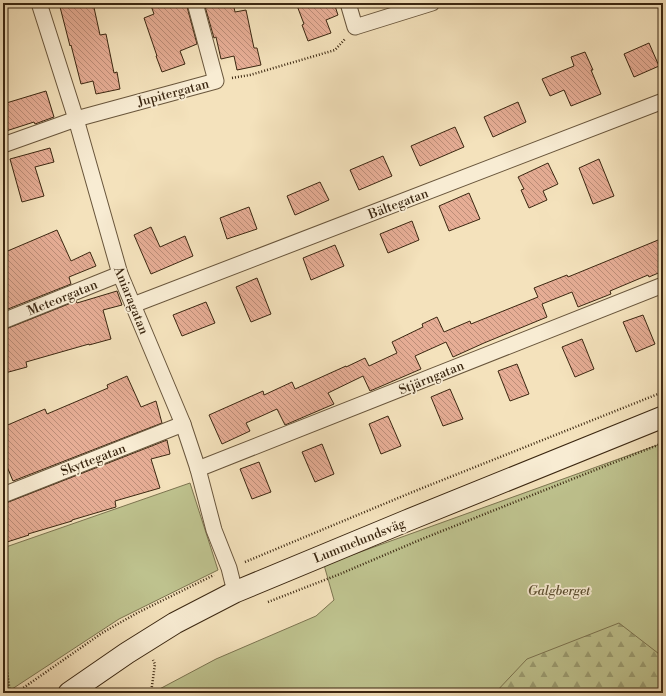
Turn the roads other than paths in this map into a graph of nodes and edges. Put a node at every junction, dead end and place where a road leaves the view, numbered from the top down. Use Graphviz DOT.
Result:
graph roads {
  1 [pos="39,3"];
  2 [pos="195,3"];
  3 [pos="348,3"];
  4 [pos="432,3"];
  5 [pos="663,101"];
  6 [pos="76,119"];
  7 [pos="3,144"];
  8 [pos="120,274"];
  9 [pos="663,285"];
  10 [pos="133,305"];
  11 [pos="3,320"];
  12 [pos="663,417"];
  13 [pos="183,424"];
  14 [pos="198,469"];
  15 [pos="3,495"];
  16 [pos="236,592"];
  17 [pos="69,693"];
  1 -- 6 [label="street, Aniaragatan"];
  2 -- 6 [label="street, Jupitergatan"];
  3 -- 4 [label="street"];
  5 -- 10 [label="street, Bältegatan"];
  6 -- 7 [label="street, Jupitergatan"];
  6 -- 8 [label="street, Aniaragatan"];
  8 -- 10 [label="street, Aniaragatan"];
  8 -- 11 [label="street, Meteorgatan"];
  9 -- 14 [label="street, Stjärngatan"];
  10 -- 13 [label="street, Aniaragatan"];
  12 -- 16 [label="main road, Lummelundsväg"];
  13 -- 14 [label="street, Aniaragatan"];
  13 -- 15 [label="street, Skyttegatan"];
  14 -- 16 [label="street, Aniaragatan"];
  16 -- 17 [label="main road, Lummelundsväg"];
}
